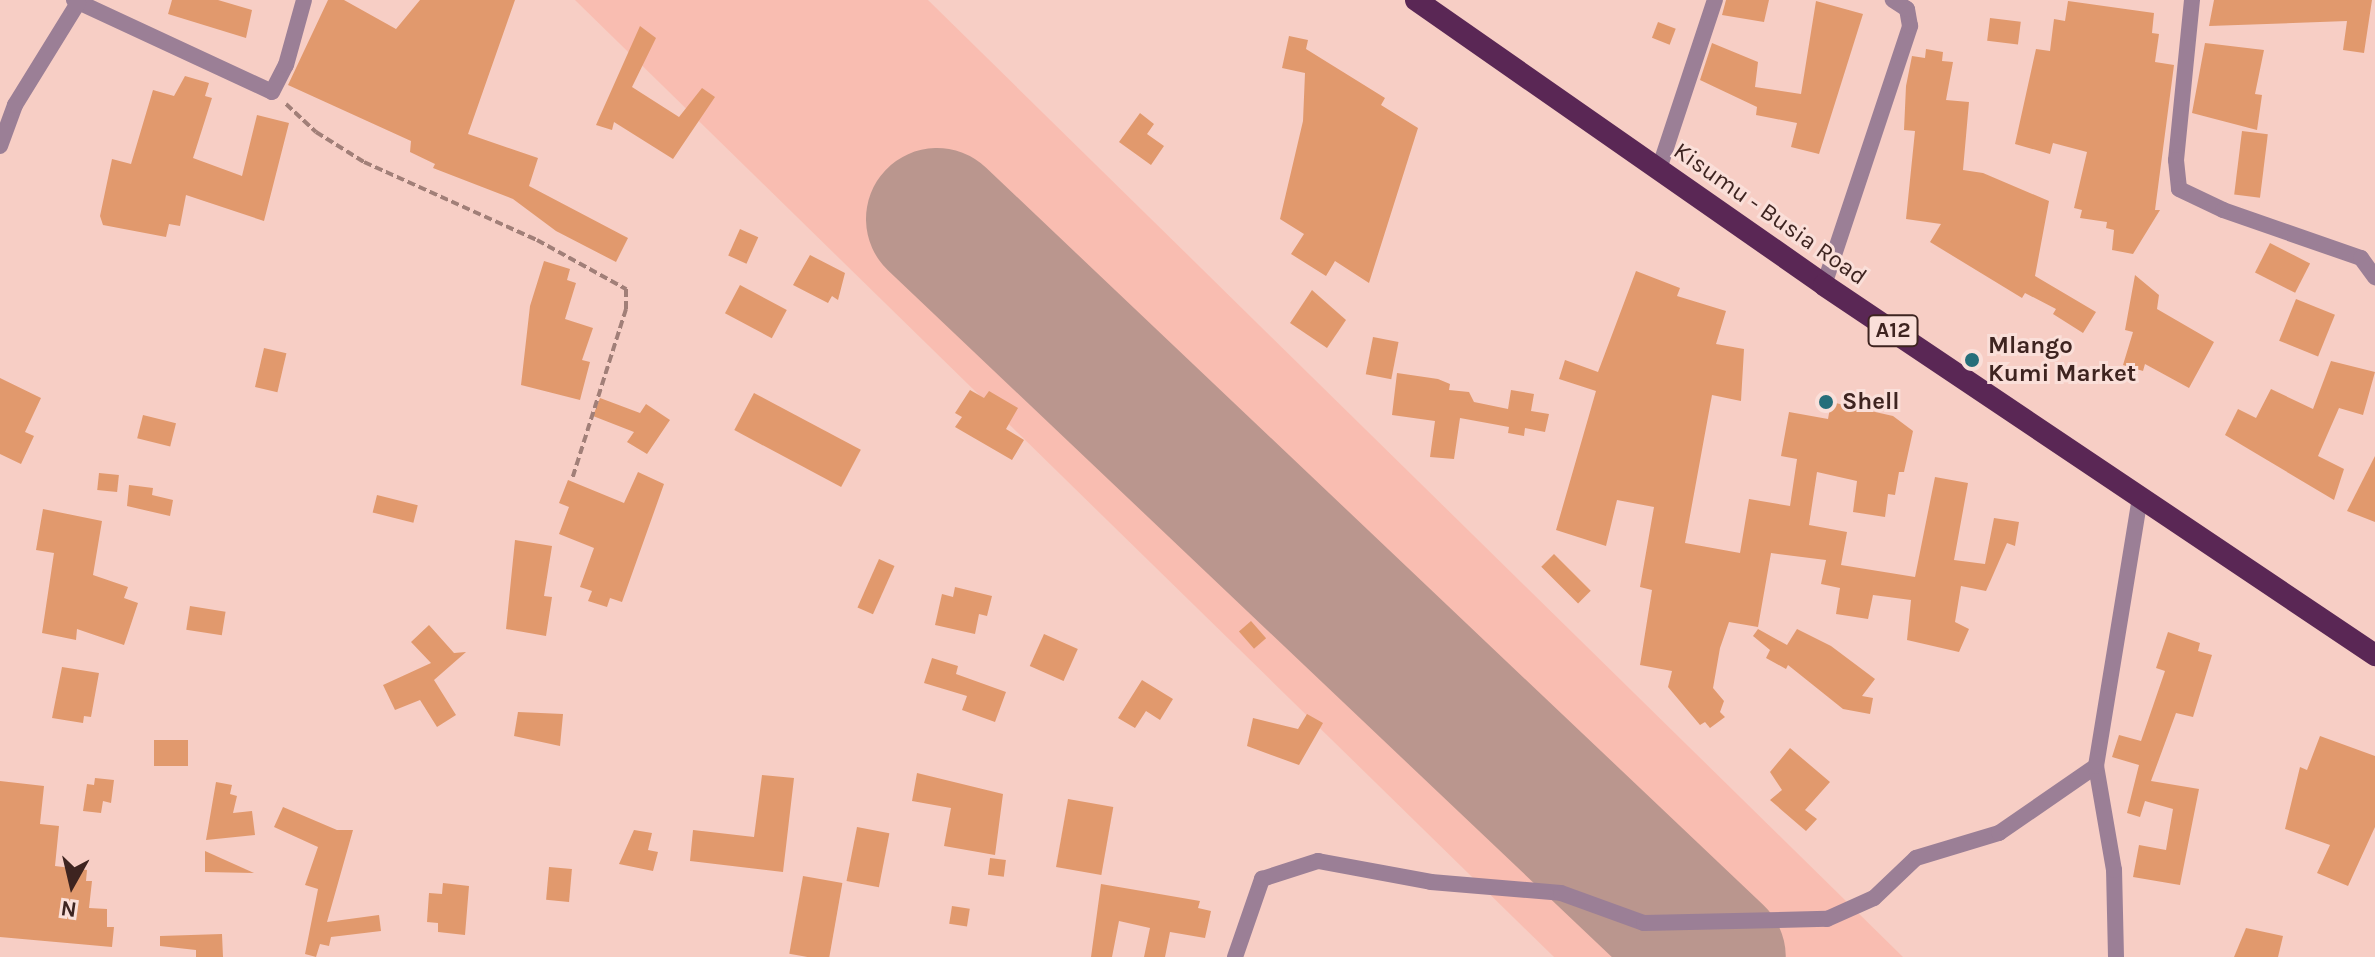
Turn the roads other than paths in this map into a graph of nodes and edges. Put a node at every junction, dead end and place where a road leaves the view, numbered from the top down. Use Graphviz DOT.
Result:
graph roads {
  1 [pos="304,0"];
  2 [pos="1416,0"];
  3 [pos="1715,0"];
  4 [pos="1893,0"];
  5 [pos="2192,0"];
  6 [pos="76,2"];
  7 [pos="0,146"];
  8 [pos="1659,169"];
  9 [pos="2375,277"];
  10 [pos="1824,285"];
  11 [pos="2140,496"];
  12 [pos="2375,655"];
  13 [pos="2096,766"];
  14 [pos="1235,957"];
  15 [pos="2116,957"];
  1 -- 6 [label="street"];
  2 -- 8 [label="highway, Kisumu - Busia Road / A12"];
  3 -- 8 [label="street"];
  4 -- 10 [label="street"];
  5 -- 9 [label="street"];
  6 -- 7 [label="street"];
  8 -- 10 [label="highway, Kisumu - Busia Road / A12"];
  10 -- 11 [label="highway, Kisumu - Busia Road / A12"];
  11 -- 12 [label="highway, Kisumu - Busia Road / A12"];
  11 -- 13 [label="street"];
  13 -- 14 [label="street"];
  13 -- 15 [label="street"];
}
